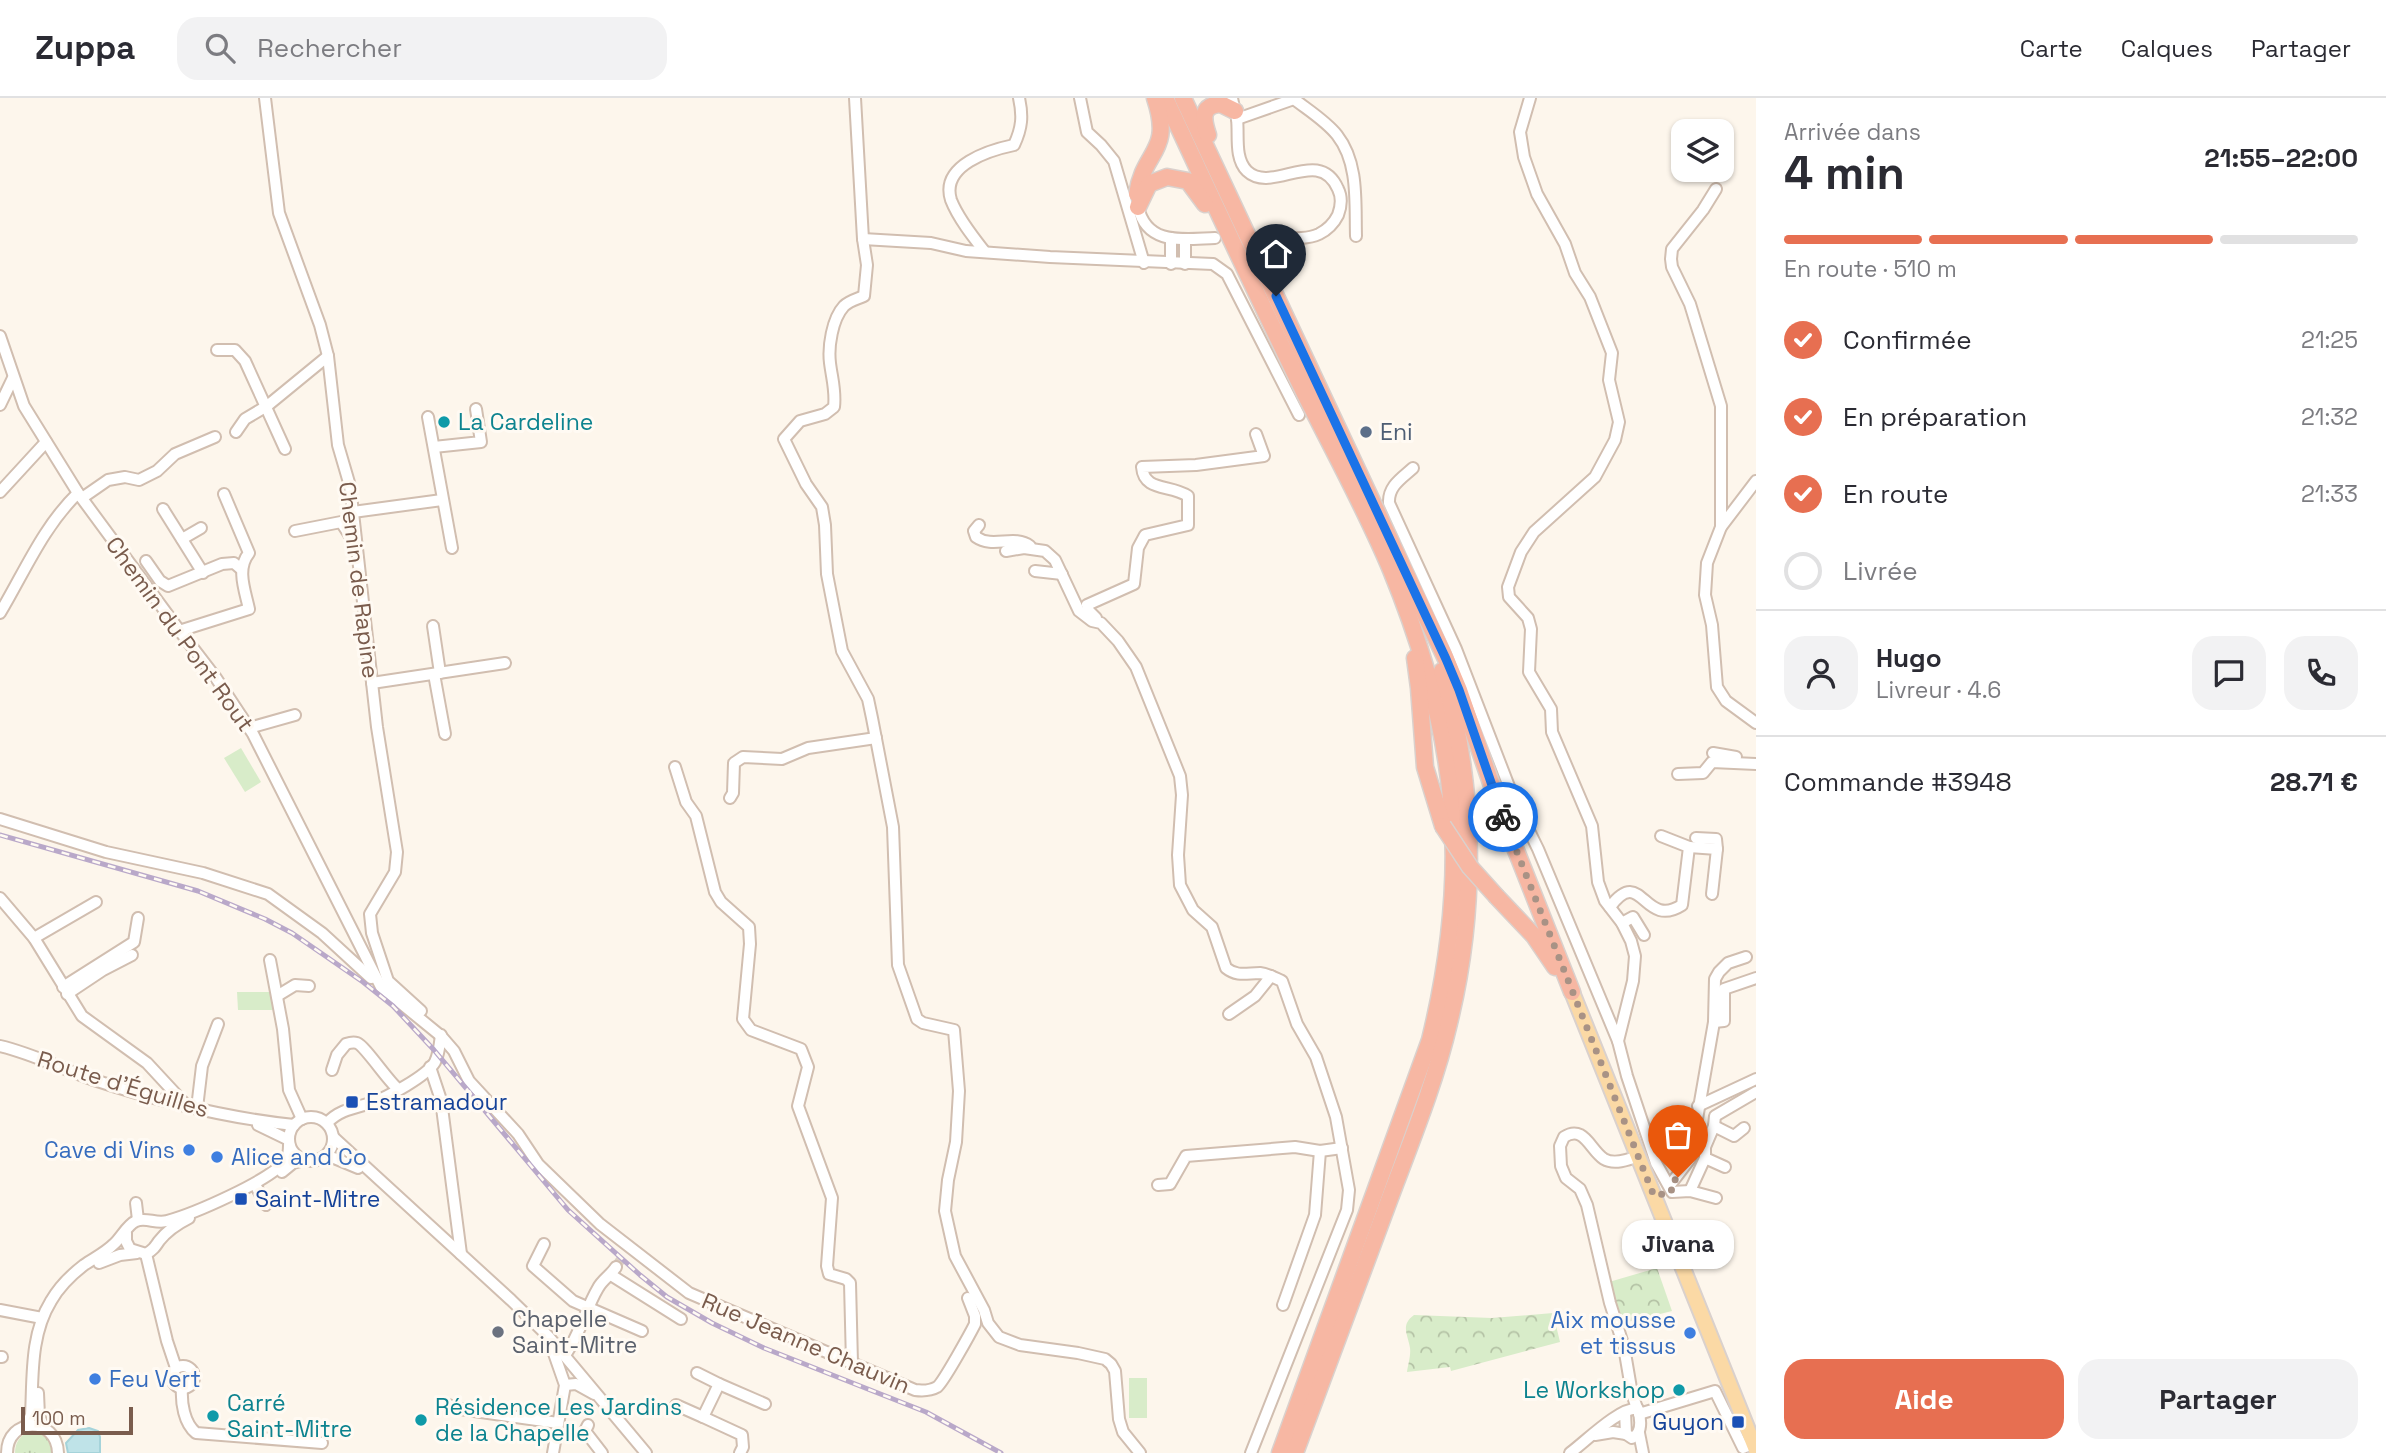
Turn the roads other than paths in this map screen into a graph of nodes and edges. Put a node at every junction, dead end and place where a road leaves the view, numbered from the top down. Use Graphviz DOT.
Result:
graph roads {
  1 [pos="265,98"];
  2 [pos="855,98"];
  3 [pos="1019,98"];
  4 [pos="1080,98"];
  5 [pos="1155,98"];
  6 [pos="1165,98"];
  7 [pos="1183,98"];
  8 [pos="1530,98"];
  9 [pos="1296,99"];
  10 [pos="1233,105"];
  11 [pos="1716,189"];
  12 [pos="1138,207"];
  13 [pos="1233,207"];
  14 [pos="1356,236"];
  15 [pos="1171,238"];
  16 [pos="1215,238"];
  17 [pos="1266,238"];
  18 [pos="863,239"];
  19 [pos="1185,239"];
  20 [pos="985,252"];
  21 [pos="1144,263"];
  22 [pos="1171,264"];
  23 [pos="1185,264"];
  24 [pos="1250,281"];
  25 [pos="0,336"];
  26 [pos="217,350"];
  27 [pos="328,356"];
  28 [pos="13,378"];
  29 [pos="0,405"];
  30 [pos="267,406"];
  31 [pos="476,409"];
  32 [pos="1298,415"];
  33 [pos="428,417"];
  34 [pos="236,432"];
  35 [pos="1256,434"];
  36 [pos="215,437"];
  37 [pos="46,442"];
  38 [pos="433,447"];
  39 [pos="285,449"];
  40 [pos="1413,468"];
  41 [pos="1756,481"];
  42 [pos="0,492"];
  43 [pos="224,494"];
  44 [pos="80,495"];
  45 [pos="442,500"];
  46 [pos="163,509"];
  47 [pos="353,512"];
  48 [pos="979,525"];
  49 [pos="1721,527"];
  50 [pos="201,528"];
  51 [pos="295,531"];
  52 [pos="182,539"];
  53 [pos="356,547"];
  54 [pos="452,548"];
  55 [pos="1035,550"];
  56 [pos="1006,551"];
  57 [pos="146,561"];
  58 [pos="1390,568"];
  59 [pos="241,569"];
  60 [pos="1035,571"];
  61 [pos="203,573"];
  62 [pos="1062,574"];
  63 [pos="1420,603"];
  64 [pos="0,612"];
  65 [pos="1101,623"];
  66 [pos="433,626"];
  67 [pos="179,631"];
  68 [pos="505,663"];
  69 [pos="437,673"];
  70 [pos="372,683"];
  71 [pos="295,715"];
  72 [pos="1756,723"];
  73 [pos="249,728"];
  74 [pos="445,734"];
  75 [pos="876,738"];
  76 [pos="1713,753"];
  77 [pos="1756,758"];
  78 [pos="1756,764"];
  79 [pos="674,768"];
  80 [pos="1678,774"];
  81 [pos="730,797"];
  82 [pos="0,820"];
  83 [pos="1661,836"];
  84 [pos="1693,842"];
  85 [pos="1712,894"];
  86 [pos="0,898"];
  87 [pos="96,902"];
  88 [pos="1610,907"];
  89 [pos="138,918"];
  90 [pos="1622,923"];
  91 [pos="1644,935"];
  92 [pos="34,938"];
  93 [pos="132,956"];
  94 [pos="1746,957"];
  95 [pos="270,960"];
  96 [pos="1271,976"];
  97 [pos="1756,978"];
  98 [pos="309,986"];
  99 [pos="381,987"];
  100 [pos="65,990"];
  101 [pos="1572,992"];
  102 [pos="277,996"];
  103 [pos="1229,1014"];
  104 [pos="1714,1022"];
  105 [pos="218,1024"];
  106 [pos="441,1036"];
  107 [pos="1618,1041"];
  108 [pos="0,1046"];
  109 [pos="430,1067"];
  110 [pos="332,1070"];
  111 [pos="1756,1079"];
  112 [pos="398,1089"];
  113 [pos="1756,1093"];
  114 [pos="185,1105"];
  115 [pos="1698,1106"];
  116 [pos="197,1108"];
  117 [pos="246,1120"];
  118 [pos="298,1122"];
  119 [pos="327,1123"];
  120 [pos="1714,1126"];
  121 [pos="1744,1128"];
  122 [pos="333,1137"];
  123 [pos="289,1143"];
  124 [pos="1342,1148"];
  125 [pos="1320,1151"];
  126 [pos="1638,1156"];
  127 [pos="323,1158"];
  128 [pos="1704,1158"];
  129 [pos="304,1160"];
  130 [pos="1725,1167"];
  131 [pos="376,1178"];
  132 [pos="1158,1185"];
  133 [pos="257,1188"];
  134 [pos="1671,1188"];
  135 [pos="1690,1191"];
  136 [pos="1716,1198"];
  137 [pos="1656,1202"];
  138 [pos="136,1203"];
  139 [pos="266,1205"];
  140 [pos="138,1220"];
  141 [pos="151,1222"];
  142 [pos="125,1233"];
  143 [pos="159,1240"];
  144 [pos="544,1244"];
  145 [pos="142,1254"];
  146 [pos="461,1254"];
  147 [pos="968,1298"];
  148 [pos="1283,1305"];
  149 [pos="588,1309"];
  150 [pos="0,1310"];
  151 [pos="42,1318"];
  152 [pos="681,1319"];
  153 [pos="642,1331"];
  154 [pos="548,1336"];
  155 [pos="565,1355"];
  156 [pos="852,1363"];
  157 [pos="176,1368"];
  158 [pos="697,1374"];
  159 [pos="719,1384"];
  160 [pos="565,1385"];
  161 [pos="182,1388"];
  162 [pos="600,1397"];
  163 [pos="443,1403"];
  164 [pos="765,1404"];
  165 [pos="676,1405"];
  166 [pos="1632,1411"];
  167 [pos="704,1416"];
  168 [pos="558,1423"];
  169 [pos="588,1425"];
  170 [pos="26,1426"];
  171 [pos="44,1428"];
  172 [pos="1632,1435"];
  173 [pos="12,1436"];
  174 [pos="1592,1436"];
  175 [pos="0,1440"];
  176 [pos="322,1443"];
  177 [pos="0,1447"];
  178 [pos="1751,1447"];
  179 [pos="596,1451"];
  180 [pos="646,1451"];
  181 [pos="1643,1452"];
  182 [pos="7,1453"];
  183 [pos="58,1453"];
  184 [pos="553,1453"];
  185 [pos="740,1453"];
  186 [pos="1140,1453"];
  187 [pos="1251,1453"];
  188 [pos="1280,1453"];
  189 [pos="1296,1453"];
  190 [pos="1570,1453"];
  1 -- 27 [label="street, Chemin de Rapine"];
  2 -- 18 [label="street"];
  3 -- 20 [label="street"];
  4 -- 21 [label="street"];
  5 -- 12 [label="highway"];
  6 -- 24 [label="highway"];
  7 -- 13 [label="highway"];
  8 -- 88 [label="street"];
  9 -- 10 [label="street"];
  9 -- 14 [label="street"];
  10 -- 13 [label="highway"];
  10 -- 17 [label="street"];
  11 -- 49 [label="street"];
  12 -- 15 [label="street"];
  12 -- 24 [label="highway"];
  13 -- 63 [label="highway"];
  15 -- 19 [label="street"];
  15 -- 22 [label="street"];
  16 -- 19 [label="street"];
  18 -- 20 [label="street"];
  18 -- 75 [label="street"];
  19 -- 23 [label="street"];
  20 -- 21 [label="street"];
  21 -- 22 [label="street"];
  22 -- 23 [label="street"];
  23 -- 32 [label="street"];
  24 -- 58 [label="highway"];
  25 -- 28 [label="street, Chemin du Pont Rout"];
  26 -- 30 [label="street"];
  27 -- 30 [label="street"];
  27 -- 47 [label="street, Chemin de Rapine"];
  28 -- 29 [label="street"];
  28 -- 37 [label="street, Chemin du Pont Rout"];
  30 -- 34 [label="street"];
  30 -- 39 [label="street"];
  31 -- 38 [label="street"];
  33 -- 38 [label="street"];
  35 -- 65 [label="street"];
  36 -- 44 [label="street"];
  37 -- 42 [label="street"];
  37 -- 44 [label="street, Chemin du Pont Rout"];
  38 -- 45 [label="street"];
  40 -- 107 [label="street"];
  41 -- 49 [label="street"];
  43 -- 59 [label="street"];
  44 -- 64 [label="street"];
  44 -- 67 [label="street, Chemin du Pont Rout"];
  45 -- 47 [label="street"];
  45 -- 54 [label="street"];
  46 -- 52 [label="street"];
  47 -- 53 [label="street, Chemin de Rapine"];
  48 -- 55 [label="street"];
  49 -- 72 [label="street"];
  50 -- 52 [label="street"];
  51 -- 53 [label="street"];
  52 -- 61 [label="street"];
  53 -- 70 [label="street, Chemin de Rapine"];
  55 -- 56 [label="street"];
  55 -- 62 [label="street"];
  57 -- 61 [label="street"];
  58 -- 101 [label="highway, bridge"];
  58 -- 188 [label="highway"];
  59 -- 61 [label="street"];
  59 -- 67 [label="street"];
  60 -- 62 [label="street"];
  62 -- 65 [label="street"];
  63 -- 101 [label="highway"];
  63 -- 189 [label="highway"];
  65 -- 96 [label="street"];
  66 -- 69 [label="street"];
  67 -- 73 [label="street, Chemin du Pont Rout"];
  68 -- 69 [label="street"];
  69 -- 70 [label="street"];
  69 -- 74 [label="street"];
  70 -- 106 [label="street, Chemin de Rapine"];
  71 -- 73 [label="street"];
  73 -- 99 [label="street, Chemin du Pont Rout"];
  75 -- 81 [label="street"];
  75 -- 186 [label="street"];
  76 -- 77 [label="street"];
  78 -- 80 [label="street"];
  79 -- 156 [label="street"];
  82 -- 99 [label="street"];
  83 -- 84 [label="street"];
  84 -- 85 [label="street"];
  84 -- 88 [label="street"];
  86 -- 92 [label="street"];
  87 -- 92 [label="street"];
  88 -- 90 [label="street"];
  89 -- 100 [label="street"];
  90 -- 91 [label="street"];
  90 -- 107 [label="street"];
  92 -- 100 [label="street"];
  93 -- 100 [label="street"];
  94 -- 104 [label="street"];
  95 -- 102 [label="street"];
  96 -- 103 [label="street"];
  96 -- 124 [label="street"];
  97 -- 104 [label="street"];
  98 -- 102 [label="street"];
  99 -- 106 [label="street, Chemin du Pont Rout"];
  100 -- 114 [label="street"];
  101 -- 126 [label="main road"];
  102 -- 118 [label="street"];
  104 -- 115 [label="street"];
  105 -- 116 [label="street"];
  106 -- 109 [label="street"];
  106 -- 156 [label="street, Rue Jeanne Chauvin"];
  107 -- 134 [label="street"];
  108 -- 114 [label="street, Route d'Éguilles"];
  109 -- 112 [label="street"];
  109 -- 146 [label="street"];
  110 -- 112 [label="street"];
  111 -- 115 [label="street"];
  112 -- 119 [label="street"];
  113 -- 120 [label="street"];
  114 -- 116 [label="street, Route d'Éguilles"];
  115 -- 134 [label="street"];
  116 -- 117 [label="street, Route d'Éguilles"];
  117 -- 118 [label="street, Route d'Éguilles"];
  117 -- 123 [label="street, Route d'Éguilles"];
  118 -- 119 [label="street"];
  118 -- 123 [label="street"];
  119 -- 122 [label="street"];
  120 -- 121 [label="street"];
  120 -- 128 [label="street"];
  122 -- 127 [label="street"];
  122 -- 131 [label="street"];
  123 -- 129 [label="street"];
  123 -- 141 [label="street"];
  124 -- 125 [label="street"];
  124 -- 187 [label="street"];
  125 -- 132 [label="street"];
  125 -- 148 [label="street"];
  126 -- 137 [label="main road"];
  126 -- 166 [label="street"];
  127 -- 129 [label="street"];
  127 -- 131 [label="street"];
  128 -- 130 [label="street"];
  128 -- 135 [label="street"];
  129 -- 133 [label="street"];
  131 -- 146 [label="street"];
  133 -- 139 [label="street"];
  133 -- 143 [label="street"];
  134 -- 135 [label="street"];
  134 -- 137 [label="street"];
  135 -- 136 [label="street"];
  137 -- 178 [label="main road"];
  138 -- 140 [label="street"];
  140 -- 141 [label="street"];
  140 -- 142 [label="street"];
  141 -- 143 [label="street"];
  142 -- 145 [label="street"];
  142 -- 151 [label="street"];
  143 -- 145 [label="street"];
  144 -- 149 [label="street"];
  145 -- 157 [label="street"];
  145 -- 171 [label="street"];
  146 -- 154 [label="street"];
  147 -- 156 [label="street, Rue Jeanne Chauvin"];
  149 -- 152 [label="street"];
  149 -- 153 [label="street"];
  149 -- 155 [label="street"];
  150 -- 151 [label="street"];
  151 -- 170 [label="street"];
  154 -- 155 [label="street"];
  154 -- 160 [label="street"];
  155 -- 162 [label="street"];
  157 -- 161 [label="street"];
  157 -- 161 [label="street"];
  158 -- 159 [label="street"];
  159 -- 164 [label="street"];
  159 -- 167 [label="street"];
  160 -- 162 [label="street"];
  160 -- 168 [label="street"];
  161 -- 176 [label="street"];
  162 -- 180 [label="street"];
  163 -- 168 [label="street"];
  165 -- 167 [label="street"];
  166 -- 172 [label="street"];
  166 -- 174 [label="street"];
  166 -- 178 [label="street"];
  167 -- 185 [label="street"];
  168 -- 184 [label="street"];
  169 -- 179 [label="street"];
  170 -- 171 [label="street"];
  170 -- 173 [label="street"];
  171 -- 183 [label="street"];
  172 -- 174 [label="street"];
  172 -- 181 [label="street"];
  173 -- 175 [label="street"];
  173 -- 182 [label="street"];
  174 -- 190 [label="street"];
  177 -- 182 [label="street"];
}
